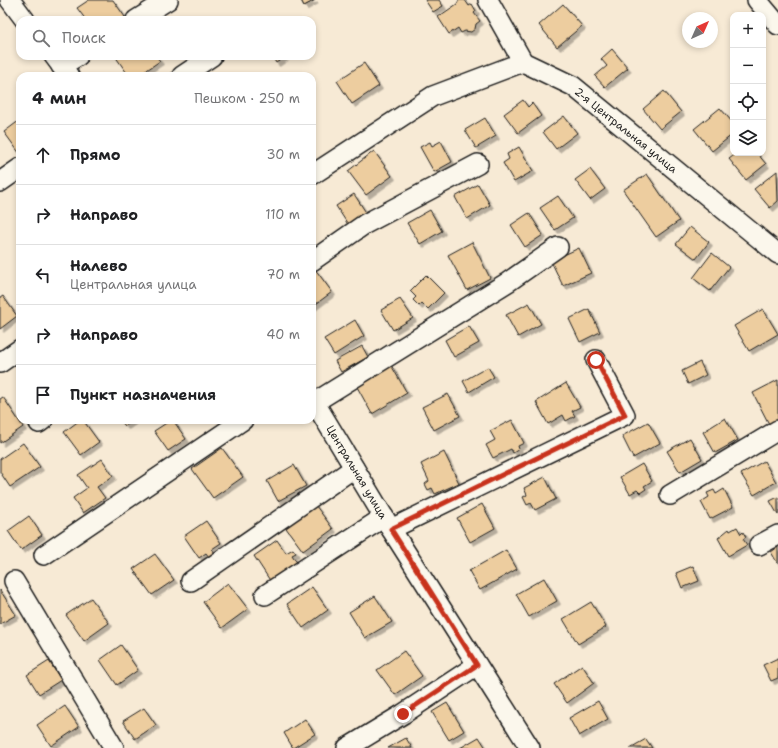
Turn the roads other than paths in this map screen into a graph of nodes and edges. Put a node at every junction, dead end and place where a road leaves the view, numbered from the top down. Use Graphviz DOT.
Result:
graph roads {
  1 [pos="10,0"];
  2 [pos="168,0"];
  3 [pos="488,0"];
  4 [pos="22,16"];
  5 [pos="142,16"];
  6 [pos="71,60"];
  7 [pos="206,60"];
  8 [pos="523,62"];
  9 [pos="61,66"];
  10 [pos="188,72"];
  11 [pos="478,164"];
  12 [pos="16,171"];
  13 [pos="316,172"];
  14 [pos="0,182"];
  15 [pos="558,247"];
  16 [pos="778,254"];
  17 [pos="316,258"];
  18 [pos="16,352"];
  19 [pos="596,360"];
  20 [pos="0,363"];
  21 [pos="316,398"];
  22 [pos="316,405"];
  23 [pos="237,424"];
  24 [pos="778,430"];
  25 [pos="354,468"];
  26 [pos="670,495"];
  27 [pos="387,523"];
  28 [pos="778,535"];
  29 [pos="759,545"];
  30 [pos="44,555"];
  31 [pos="14,581"];
  32 [pos="191,581"];
  33 [pos="265,595"];
  34 [pos="477,665"];
  35 [pos="114,748"];
  36 [pos="347,748"];
  37 [pos="530,748"];
  1 -- 4 [label="street"];
  2 -- 5 [label="street"];
  3 -- 8 [label="street"];
  6 -- 9 [label="street"];
  7 -- 10 [label="street"];
  8 -- 13 [label="street"];
  8 -- 16 [label="street, 2-я Центральная улица"];
  11 -- 17 [label="street"];
  12 -- 14 [label="street"];
  15 -- 21 [label="street"];
  18 -- 20 [label="street"];
  19 -- 27 [label="street"];
  22 -- 25 [label="street, Центральная улица"];
  23 -- 30 [label="street"];
  24 -- 26 [label="street"];
  25 -- 27 [label="street, Центральная улица"];
  25 -- 32 [label="street"];
  27 -- 33 [label="street"];
  27 -- 34 [label="street, Центральная улица"];
  28 -- 29 [label="street"];
  31 -- 35 [label="street"];
  34 -- 36 [label="street"];
  34 -- 37 [label="street, Центральная улица"];
}
